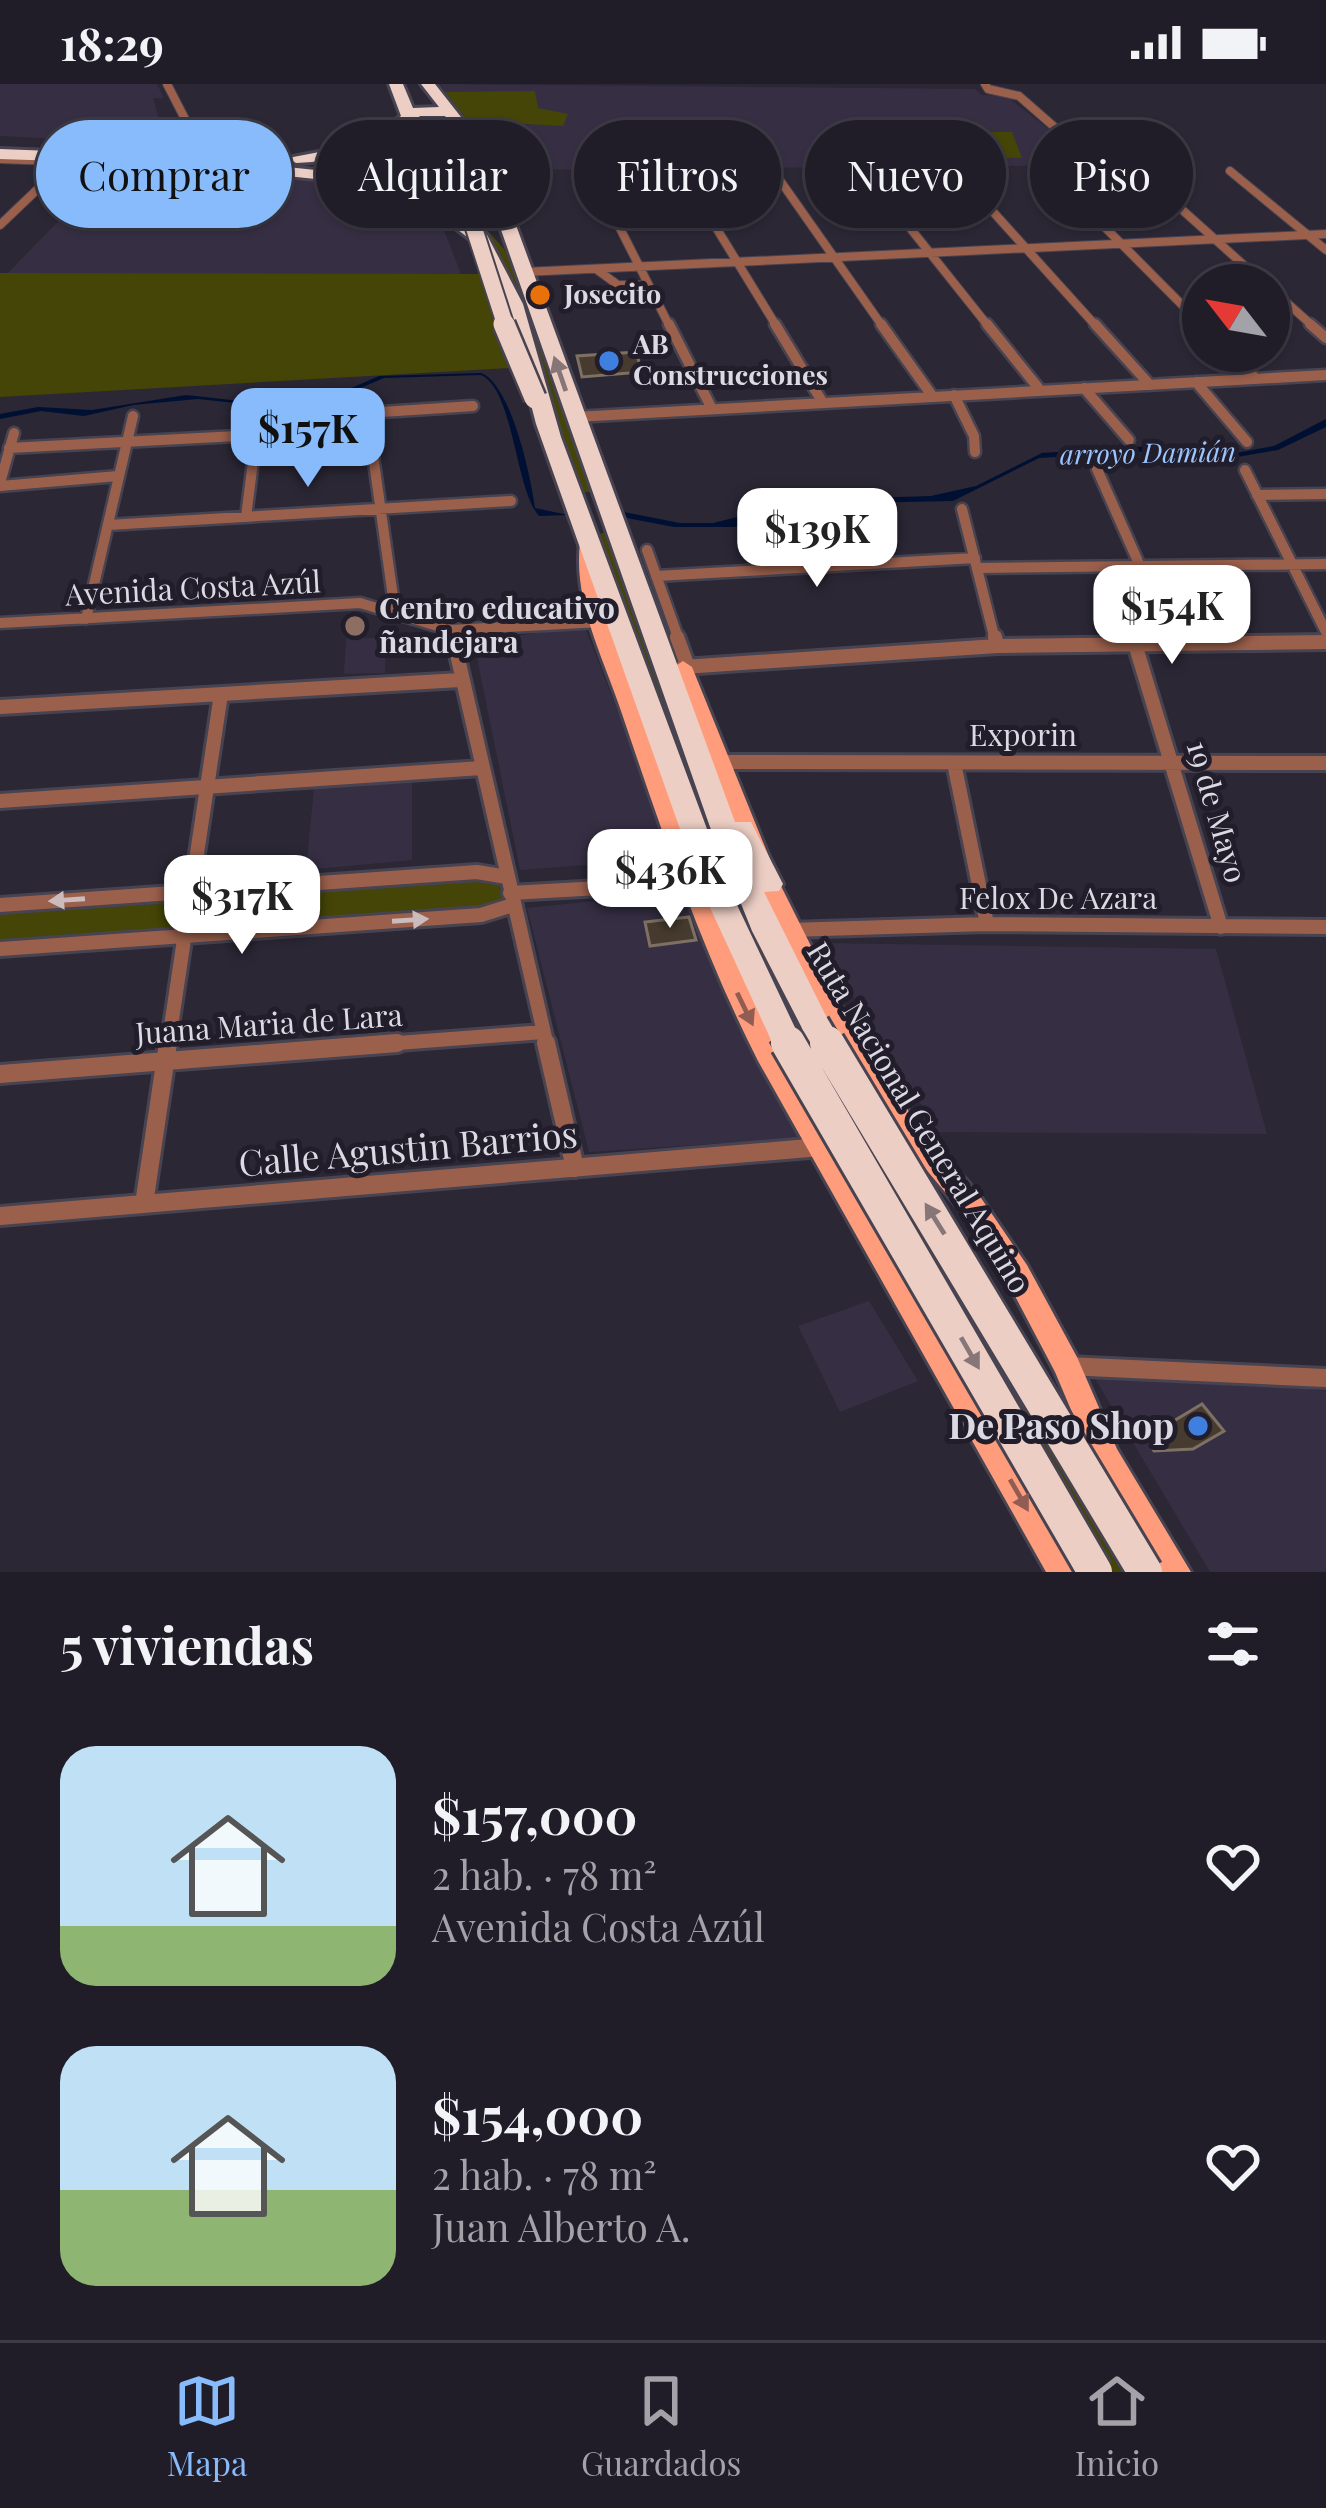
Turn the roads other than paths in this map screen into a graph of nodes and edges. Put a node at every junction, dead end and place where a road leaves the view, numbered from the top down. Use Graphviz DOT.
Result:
graph roads {
  1 [pos="166,84"];
  2 [pos="396,84"];
  3 [pos="428,84"];
  4 [pos="985,84"];
  5 [pos="186,120"];
  6 [pos="416,120"];
  7 [pos="424,120"];
  8 [pos="458,120"];
  9 [pos="0,156"];
  10 [pos="36,158"];
  11 [pos="292,165"];
  12 [pos="1230,171"];
  13 [pos="292,172"];
  14 [pos="781,181"];
  15 [pos="36,192"];
  16 [pos="1193,219"];
  17 [pos="0,225"];
  18 [pos="1006,225"];
  19 [pos="474,228"];
  20 [pos="508,228"];
  21 [pos="618,228"];
  22 [pos="716,228"];
  23 [pos="910,228"];
  24 [pos="1326,234"];
  25 [pos="1307,235"];
  26 [pos="1215,239"];
  27 [pos="1121,244"];
  28 [pos="1027,248"];
  29 [pos="1326,250"];
  30 [pos="930,253"];
  31 [pos="835,257"];
  32 [pos="737,262"];
  33 [pos="1243,264"];
  34 [pos="637,267"];
  35 [pos="596,269"];
  36 [pos="523,270"];
  37 [pos="646,285"];
  38 [pos="1182,305"];
  39 [pos="1290,306"];
  40 [pos="1326,338"];
  41 [pos="1249,372"];
  42 [pos="1326,375"];
  43 [pos="1255,378"];
  44 [pos="1196,382"];
  45 [pos="1150,385"];
  46 [pos="1084,388"];
  47 [pos="1040,390"];
  48 [pos="954,395"];
  49 [pos="933,397"];
  50 [pos="823,403"];
  51 [pos="473,406"];
  52 [pos="712,409"];
  53 [pos="259,414"];
  54 [pos="133,416"];
  55 [pos="575,417"];
  56 [pos="370,429"];
  57 [pos="14,434"];
  58 [pos="256,435"];
  59 [pos="551,437"];
  60 [pos="1129,440"];
  61 [pos="127,442"];
  62 [pos="1247,442"];
  63 [pos="9,448"];
  64 [pos="975,452"];
  65 [pos="1096,470"];
  66 [pos="1245,470"];
  67 [pos="118,476"];
  68 [pos="0,484"];
  69 [pos="1326,494"];
  70 [pos="1257,495"];
  71 [pos="511,501"];
  72 [pos="381,509"];
  73 [pos="962,509"];
  74 [pos="246,518"];
  75 [pos="108,525"];
  76 [pos="640,558"];
  77 [pos="976,563"];
  78 [pos="1326,564"];
  79 [pos="1292,565"];
  80 [pos="1140,566"];
  81 [pos="395,610"];
  82 [pos="607,615"];
  83 [pos="86,619"];
  84 [pos="0,623"];
  85 [pos="451,630"];
  86 [pos="1326,632"];
  87 [pos="1326,642"];
  88 [pos="1135,644"];
  89 [pos="997,646"];
  90 [pos="686,667"];
  91 [pos="460,680"];
  92 [pos="221,694"];
  93 [pos="0,707"];
  94 [pos="693,747"];
  95 [pos="720,762"];
  96 [pos="954,763"];
  97 [pos="1174,763"];
  98 [pos="1326,763"];
  99 [pos="482,769"];
  100 [pos="207,787"];
  101 [pos="0,801"];
  102 [pos="691,883"];
  103 [pos="769,884"];
  104 [pos="510,891"];
  105 [pos="191,892"];
  106 [pos="0,905"];
  107 [pos="987,924"];
  108 [pos="1221,927"];
  109 [pos="1326,927"];
  110 [pos="789,930"];
  111 [pos="184,936"];
  112 [pos="0,949"];
  113 [pos="799,1029"];
  114 [pos="543,1031"];
  115 [pos="166,1060"];
  116 [pos="0,1074"];
  117 [pos="821,1147"];
  118 [pos="574,1168"];
  119 [pos="144,1204"];
  120 [pos="0,1216"];
  121 [pos="1017,1273"];
  122 [pos="914,1312"];
  123 [pos="1067,1366"];
  124 [pos="1326,1378"];
  125 [pos="1063,1572"];
  126 [pos="1095,1572"];
  127 [pos="1145,1572"];
  128 [pos="1175,1572"];
  1 -- 5 [label="street"];
  2 -- 6 [label="highway, Ruta Nacional General Aquino"];
  3 -- 8 [label="highway, Ruta Nacional General Aquino"];
  4 -- 27 [label="street"];
  7 -- 8 [label="highway"];
  9 -- 10 [label="highway"];
  11 -- 36 [label="highway"];
  12 -- 25 [label="street"];
  13 -- 59 [label="highway"];
  14 -- 31 [label="street"];
  15 -- 17 [label="street"];
  16 -- 26 [label="street"];
  18 -- 28 [label="street"];
  19 -- 59 [label="highway, Ruta Nacional General Aquino, bridge"];
  20 -- 36 [label="highway, Ruta Nacional General Aquino"];
  21 -- 34 [label="street"];
  22 -- 32 [label="street"];
  23 -- 30 [label="street"];
  24 -- 25 [label="street"];
  25 -- 26 [label="street"];
  25 -- 29 [label="street"];
  26 -- 27 [label="street"];
  26 -- 33 [label="street"];
  27 -- 28 [label="street"];
  27 -- 38 [label="street"];
  28 -- 30 [label="street"];
  28 -- 45 [label="street"];
  30 -- 31 [label="street"];
  30 -- 47 [label="street"];
  31 -- 32 [label="street"];
  31 -- 49 [label="street"];
  32 -- 34 [label="street"];
  32 -- 50 [label="street"];
  34 -- 35 [label="street"];
  34 -- 37 [label="street"];
  35 -- 36 [label="street"];
  35 -- 37 [label="street"];
  55 -- 36 [label="highway, Ruta Nacional General Aquino, one-way"];
  37 -- 52 [label="street"];
  39 -- 40 [label="street"];
  41 -- 43 [label="street"];
  42 -- 43 [label="street"];
  43 -- 44 [label="street"];
  44 -- 45 [label="street"];
  44 -- 62 [label="street"];
  45 -- 46 [label="street"];
  46 -- 47 [label="street"];
  46 -- 60 [label="street"];
  47 -- 48 [label="street"];
  48 -- 49 [label="street"];
  48 -- 64 [label="street"];
  49 -- 50 [label="street"];
  50 -- 52 [label="street"];
  51 -- 56 [label="street"];
  52 -- 55 [label="street"];
  53 -- 58 [label="street"];
  54 -- 61 [label="street"];
  55 -- 76 [label="highway, Ruta Nacional General Aquino"];
  56 -- 58 [label="street"];
  56 -- 72 [label="street"];
  57 -- 63 [label="street"];
  58 -- 61 [label="street"];
  58 -- 74 [label="street"];
  59 -- 82 [label="highway, Ruta Nacional General Aquino"];
  61 -- 63 [label="street"];
  61 -- 67 [label="street"];
  63 -- 68 [label="street"];
  65 -- 80 [label="street"];
  66 -- 70 [label="street"];
  67 -- 68 [label="street"];
  67 -- 75 [label="street"];
  69 -- 70 [label="street"];
  70 -- 79 [label="street"];
  71 -- 72 [label="street"];
  72 -- 74 [label="street"];
  72 -- 81 [label="street"];
  73 -- 77 [label="street"];
  74 -- 75 [label="street"];
  75 -- 83 [label="street"];
  76 -- 77 [label="street"];
  76 -- 90 [label="highway"];
  76 -- 94 [label="highway, Ruta Nacional General Aquino"];
  77 -- 80 [label="street"];
  77 -- 89 [label="street"];
  78 -- 79 [label="street"];
  79 -- 80 [label="street"];
  79 -- 86 [label="street"];
  81 -- 83 [label="street, Avenida Costa Azúl"];
  81 -- 85 [label="street, Avenida Costa Azúl"];
  82 -- 85 [label="street, Avenida Costa Azúl"];
  82 -- 102 [label="main road"];
  82 -- 113 [label="highway, Ruta Nacional General Aquino"];
  83 -- 84 [label="street, Avenida Costa Azúl"];
  85 -- 91 [label="street"];
  87 -- 88 [label="street"];
  88 -- 89 [label="street"];
  88 -- 97 [label="street, 19 de Mayo"];
  89 -- 90 [label="street"];
  90 -- 95 [label="main road"];
  91 -- 92 [label="street"];
  91 -- 99 [label="street"];
  92 -- 93 [label="street"];
  92 -- 100 [label="street"];
  94 -- 103 [label="highway"];
  94 -- 113 [label="highway, Ruta Nacional General Aquino"];
  95 -- 96 [label="street, Exporin"];
  95 -- 103 [label="main road"];
  96 -- 97 [label="street, Exporin"];
  96 -- 107 [label="street"];
  97 -- 98 [label="street, Exporin"];
  97 -- 108 [label="street, 19 de Mayo"];
  99 -- 100 [label="street"];
  99 -- 104 [label="street"];
  100 -- 101 [label="street"];
  100 -- 105 [label="street"];
  102 -- 104 [label="street"];
  102 -- 117 [label="main road, one-way"];
  103 -- 110 [label="main road"];
  104 -- 105 [label="street"];
  111 -- 104 [label="street, one-way"];
  104 -- 114 [label="street"];
  105 -- 106 [label="street, one-way"];
  105 -- 111 [label="street"];
  107 -- 108 [label="street, Felox De Azara"];
  107 -- 110 [label="street, Felox De Azara"];
  108 -- 109 [label="street, Felox De Azara"];
  110 -- 121 [label="main road"];
  111 -- 112 [label="street"];
  111 -- 115 [label="street"];
  113 -- 126 [label="highway, Ruta Nacional General Aquino, one-way, bridge"];
  127 -- 113 [label="highway, Ruta Nacional General Aquino, one-way, bridge"];
  114 -- 115 [label="street, Juana Maria de Lara"];
  114 -- 118 [label="street"];
  115 -- 116 [label="street, Juana Maria de Lara"];
  115 -- 119 [label="street"];
  117 -- 118 [label="street, Calle Agustin Barrios"];
  117 -- 122 [label="main road"];
  118 -- 119 [label="street, Calle Agustin Barrios"];
  119 -- 120 [label="street, Calle Agustin Barrios"];
  121 -- 122 [label="main road"];
  121 -- 123 [label="main road"];
  122 -- 125 [label="main road, one-way"];
  123 -- 124 [label="street"];
  123 -- 128 [label="main road"];
}
